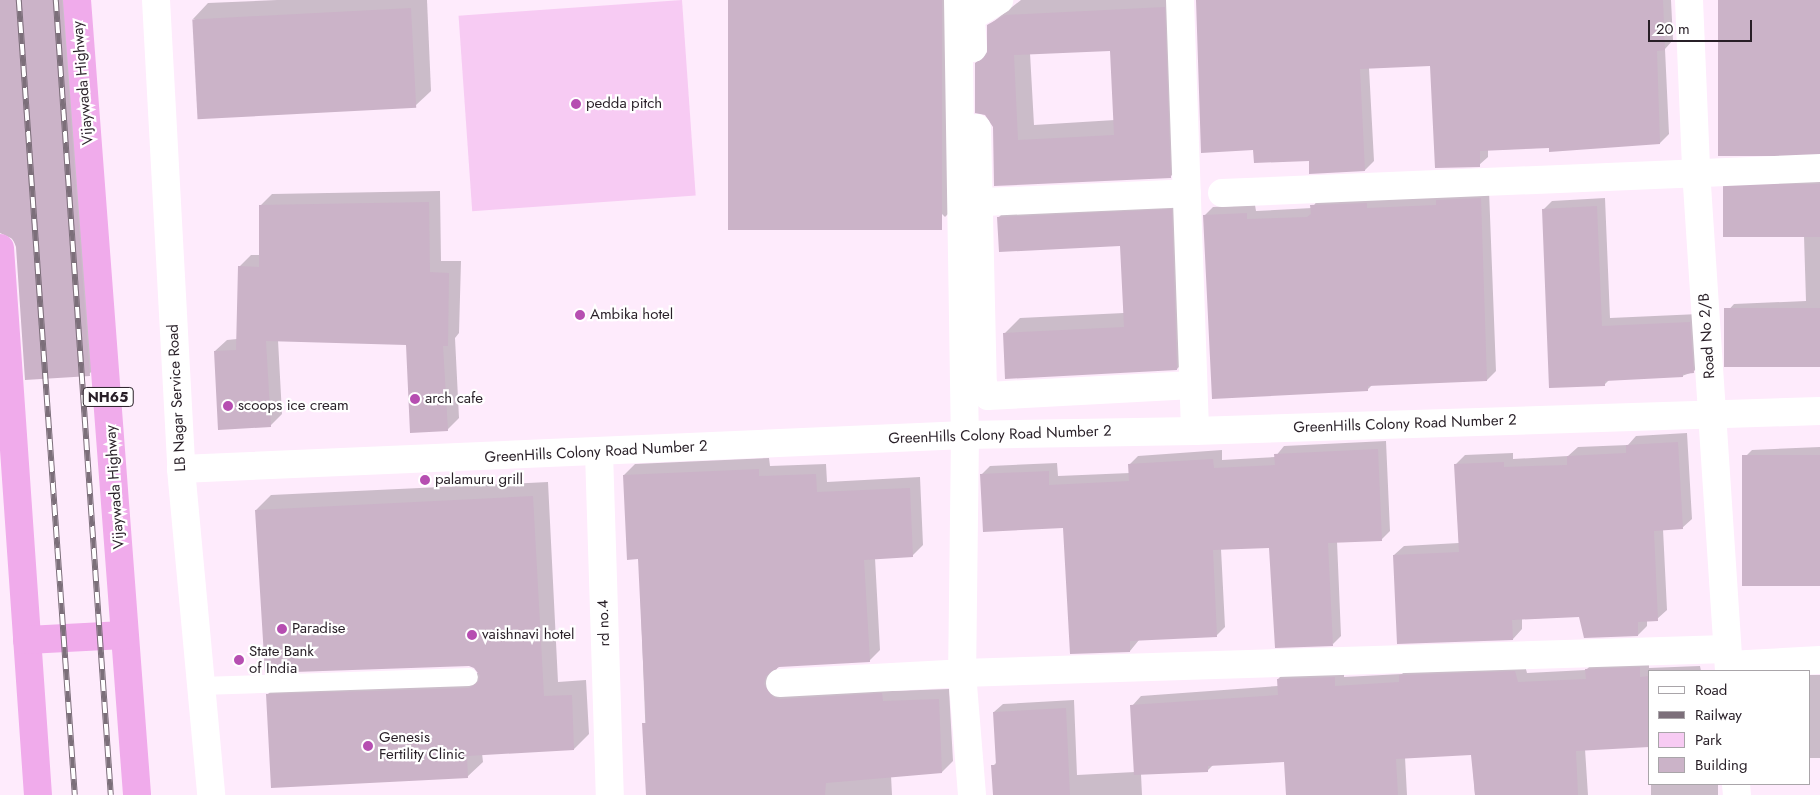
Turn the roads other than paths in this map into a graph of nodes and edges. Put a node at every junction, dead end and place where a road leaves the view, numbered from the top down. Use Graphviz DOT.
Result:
graph roads {
  1 [pos="77,0"];
  2 [pos="156,0"];
  3 [pos="167,0"];
  4 [pos="958,0"];
  5 [pos="999,0"];
  6 [pos="1180,0"];
  7 [pos="1689,0"];
  8 [pos="1820,168"];
  9 [pos="1696,170"];
  10 [pos="1222,193"];
  11 [pos="1187,194"];
  12 [pos="971,203"];
  13 [pos="0,248"];
  14 [pos="1193,385"];
  15 [pos="1820,411"];
  16 [pos="1713,414"];
  17 [pos="1195,431"];
  18 [pos="965,435"];
  19 [pos="599,452"];
  20 [pos="181,469"];
  21 [pos="124,635"];
  22 [pos="27,640"];
  23 [pos="1820,660"];
  24 [pos="1728,662"];
  25 [pos="962,673"];
  26 [pos="469,677"];
  27 [pos="780,683"];
  28 [pos="201,686"];
  29 [pos="38,795"];
  30 [pos="137,795"];
  31 [pos="211,795"];
  32 [pos="610,795"];
  33 [pos="972,795"];
  1 -- 21 [label="highway, Vijaywada Highway / NH65"];
  2 -- 3 [label="street"];
  2 -- 20 [label="street, LB Nagar Service Road"];
  4 -- 12 [label="street"];
  5 -- 12 [label="street"];
  6 -- 11 [label="street"];
  7 -- 9 [label="street, Road No 2/B"];
  8 -- 9 [label="street"];
  9 -- 10 [label="street"];
  9 -- 16 [label="street, Road No 2/B"];
  11 -- 12 [label="street"];
  11 -- 14 [label="street"];
  12 -- 14 [label="street"];
  12 -- 18 [label="street"];
  13 -- 22 [label="highway"];
  14 -- 17 [label="street"];
  15 -- 16 [label="street, GreenHills Colony Road Number 2"];
  16 -- 17 [label="street, GreenHills Colony Road Number 2"];
  16 -- 24 [label="street, Road No 2/B"];
  17 -- 18 [label="street, GreenHills Colony Road Number 2"];
  18 -- 19 [label="street, GreenHills Colony Road Number 2"];
  18 -- 25 [label="street"];
  19 -- 20 [label="street, GreenHills Colony Road Number 2"];
  19 -- 32 [label="street, rd no.4"];
  20 -- 28 [label="street, LB Nagar Service Road"];
  21 -- 22 [label="highway"];
  21 -- 30 [label="highway, Vijaywada Highway / NH65"];
  22 -- 29 [label="highway"];
  23 -- 24 [label="street"];
  24 -- 25 [label="street"];
  25 -- 27 [label="street"];
  25 -- 33 [label="street"];
  26 -- 28 [label="lane"];
  28 -- 31 [label="street, LB Nagar Service Road"];
}
